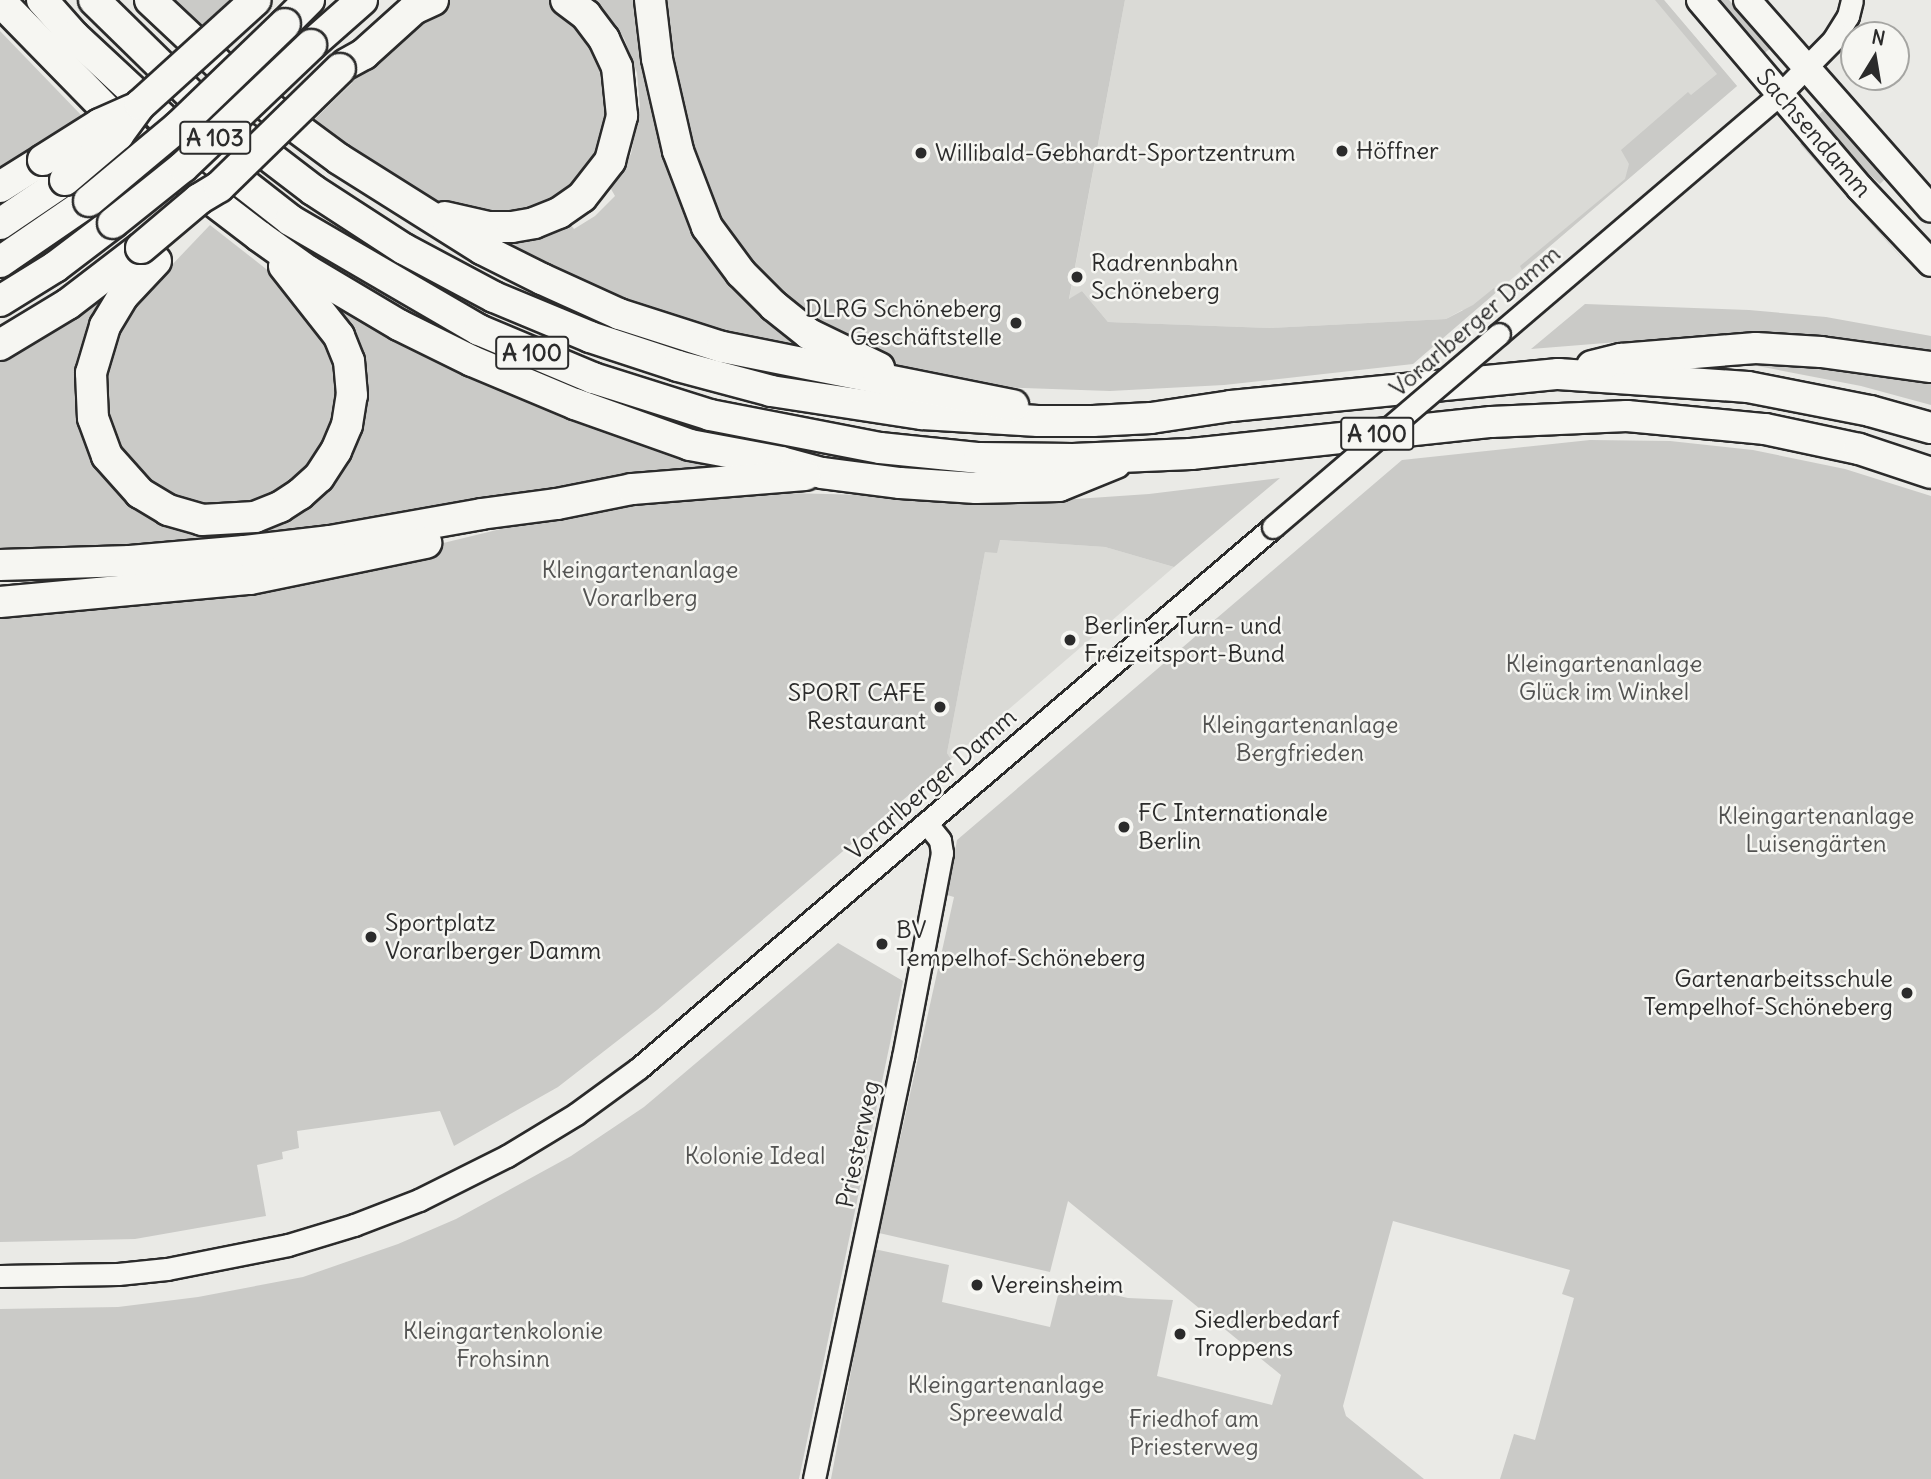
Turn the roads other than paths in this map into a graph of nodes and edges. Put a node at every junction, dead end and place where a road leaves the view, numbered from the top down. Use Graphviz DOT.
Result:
graph roads {
  1 [pos="42,0"];
  2 [pos="94,0"];
  3 [pos="150,0"];
  4 [pos="256,0"];
  5 [pos="309,0"];
  6 [pos="362,0"];
  7 [pos="403,0"];
  8 [pos="433,0"];
  9 [pos="566,0"];
  10 [pos="650,0"];
  11 [pos="1700,0"];
  12 [pos="1748,0"];
  13 [pos="1852,0"];
  14 [pos="0,1"];
  15 [pos="11,16"];
  16 [pos="343,66"];
  17 [pos="1807,68"];
  18 [pos="1780,94"];
  19 [pos="26,177"];
  20 [pos="414,206"];
  21 [pos="1931,209"];
  22 [pos="0,224"];
  23 [pos="259,236"];
  24 [pos="148,255"];
  25 [pos="0,262"];
  26 [pos="1931,263"];
  27 [pos="0,301"];
  28 [pos="0,345"];
  29 [pos="1931,367"];
  30 [pos="1558,374"];
  31 [pos="920,387"];
  32 [pos="1093,421"];
  33 [pos="1931,428"];
  34 [pos="1126,457"];
  35 [pos="822,473"];
  36 [pos="1931,473"];
  37 [pos="557,504"];
  38 [pos="0,565"];
  39 [pos="0,602"];
  40 [pos="926,823"];
  41 [pos="0,1276"];
  42 [pos="814,1479"];
  1 -- 34 [label="highway, A 100"];
  2 -- 32 [label="highway, A 100"];
  3 -- 20 [label="highway"];
  4 -- 19 [label="highway, bridge"];
  5 -- 25 [label="highway, A 103, bridge"];
  6 -- 27 [label="highway, A 103, bridge"];
  7 -- 16 [label="highway"];
  8 -- 16 [label="highway"];
  9 -- 20 [label="highway"];
  10 -- 31 [label="highway"];
  11 -- 18 [label="main road, Sachsendamm"];
  12 -- 17 [label="main road, Sachsendamm"];
  13 -- 17 [label="street, Vorarlberger Damm"];
  14 -- 15 [label="highway"];
  15 -- 23 [label="highway"];
  16 -- 24 [label="highway, bridge"];
  17 -- 18 [label="street, Vorarlberger Damm"];
  17 -- 21 [label="main road, Sachsendamm"];
  18 -- 26 [label="main road, Sachsendamm"];
  18 -- 40 [label="street, Vorarlberger Damm, bridge"];
  19 -- 22 [label="highway"];
  20 -- 31 [label="highway"];
  23 -- 24 [label="highway"];
  23 -- 35 [label="highway"];
  24 -- 28 [label="highway"];
  29 -- 30 [label="highway"];
  30 -- 32 [label="highway, A 100"];
  30 -- 33 [label="highway, A 100"];
  31 -- 32 [label="highway"];
  34 -- 35 [label="highway"];
  34 -- 36 [label="highway, A 100"];
  35 -- 37 [label="highway"];
  37 -- 38 [label="highway"];
  37 -- 39 [label="highway"];
  40 -- 41 [label="street, Vorarlberger Damm"];
  40 -- 42 [label="street, Priesterweg"];
}
